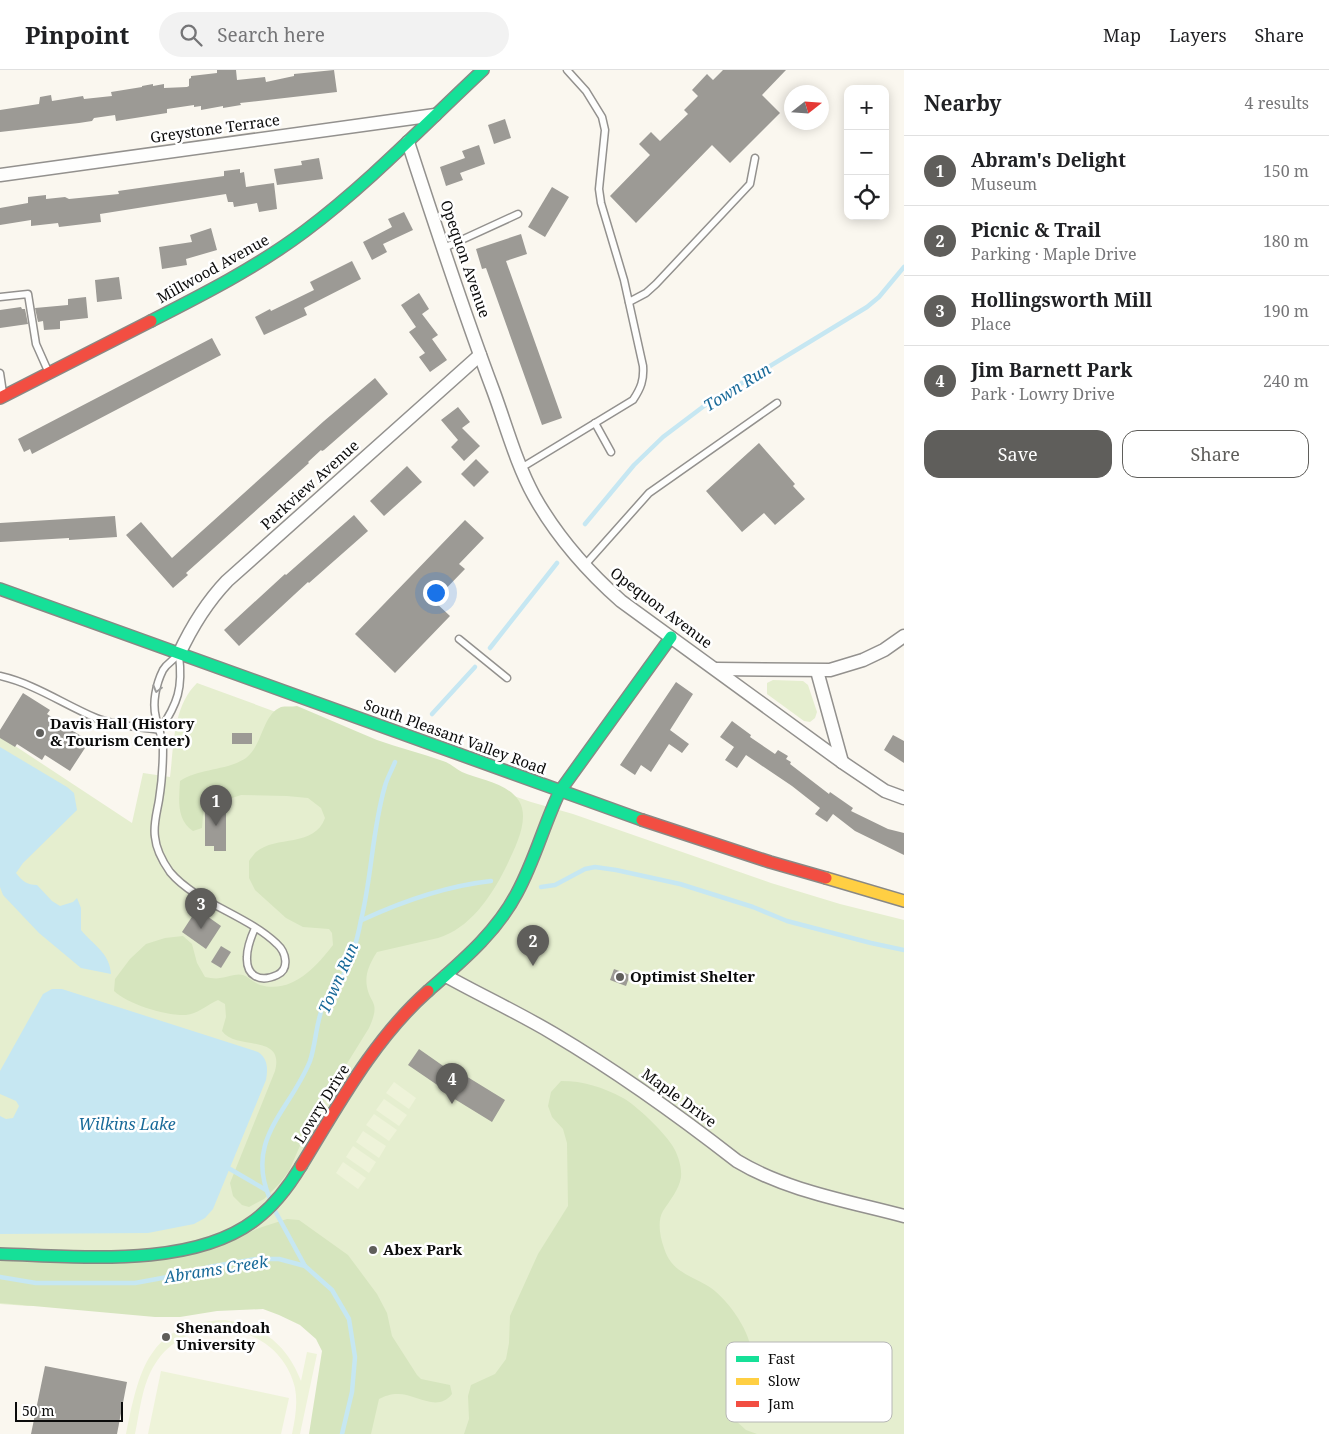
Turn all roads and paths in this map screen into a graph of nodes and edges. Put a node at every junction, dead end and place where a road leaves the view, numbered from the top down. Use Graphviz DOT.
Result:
graph roads {
  1 [pos="483,70"];
  2 [pos="567,70"];
  3 [pos="434,115"];
  4 [pos="408,142"];
  5 [pos="755,158"];
  6 [pos="0,175"];
  7 [pos="518,214"];
  8 [pos="444,248"];
  9 [pos="0,297"];
  10 [pos="629,302"];
  11 [pos="480,355"];
  12 [pos="49,372"];
  13 [pos="0,373"];
  14 [pos="2,398"];
  15 [pos="777,403"];
  16 [pos="595,423"];
  17 [pos="611,452"];
  18 [pos="522,468"];
  19 [pos="584,566"];
  20 [pos="0,589"];
  21 [pos="904,636"];
  22 [pos="671,637"];
  23 [pos="459,639"];
  24 [pos="179,654"];
  25 [pos="716,669"];
  26 [pos="817,671"];
  27 [pos="0,676"];
  28 [pos="507,678"];
  29 [pos="160,730"];
  30 [pos="842,762"];
  31 [pos="560,791"];
  32 [pos="904,798"];
  33 [pos="904,901"];
  34 [pos="255,928"];
  35 [pos="446,976"];
  36 [pos="904,1216"];
  37 [pos="0,1254"];
  1 -- 3 [label="main road, Millwood Avenue"];
  2 -- 10 [label="lane"];
  3 -- 4 [label="main road, Millwood Avenue"];
  3 -- 6 [label="street, Greystone Terrace"];
  4 -- 8 [label="street, Opequon Avenue"];
  4 -- 12 [label="main road, Millwood Avenue"];
  5 -- 10 [label="lane"];
  7 -- 8 [label="lane"];
  8 -- 11 [label="street, Opequon Avenue"];
  9 -- 12 [label="lane"];
  10 -- 16 [label="lane"];
  11 -- 18 [label="street, Opequon Avenue"];
  11 -- 24 [label="street, Parkview Avenue"];
  12 -- 14 [label="main road, Millwood Avenue"];
  13 -- 14 [label="lane"];
  15 -- 19 [label="lane"];
  16 -- 17 [label="lane"];
  16 -- 18 [label="lane"];
  18 -- 19 [label="street, Opequon Avenue"];
  19 -- 22 [label="street, Opequon Avenue"];
  20 -- 24 [label="main road, South Pleasant Valley Road"];
  21 -- 26 [label="street"];
  22 -- 25 [label="street, Opequon Avenue"];
  22 -- 31 [label="main road, Lowry Drive"];
  23 -- 28 [label="lane"];
  24 -- 29 [label="lane"];
  24 -- 29 [label="lane, one-way"];
  24 -- 31 [label="main road, South Pleasant Valley Road"];
  25 -- 26 [label="street"];
  25 -- 30 [label="street, Opequon Avenue"];
  26 -- 30 [label="street"];
  27 -- 29 [label="lane"];
  29 -- 34 [label="lane"];
  30 -- 32 [label="street, Opequon Avenue"];
  31 -- 33 [label="main road, South Pleasant Valley Road"];
  31 -- 35 [label="main road, Lowry Drive"];
  34 -- 34 [label="lane"];
  35 -- 36 [label="street, Maple Drive"];
  35 -- 37 [label="main road, Lowry Drive"];
}
